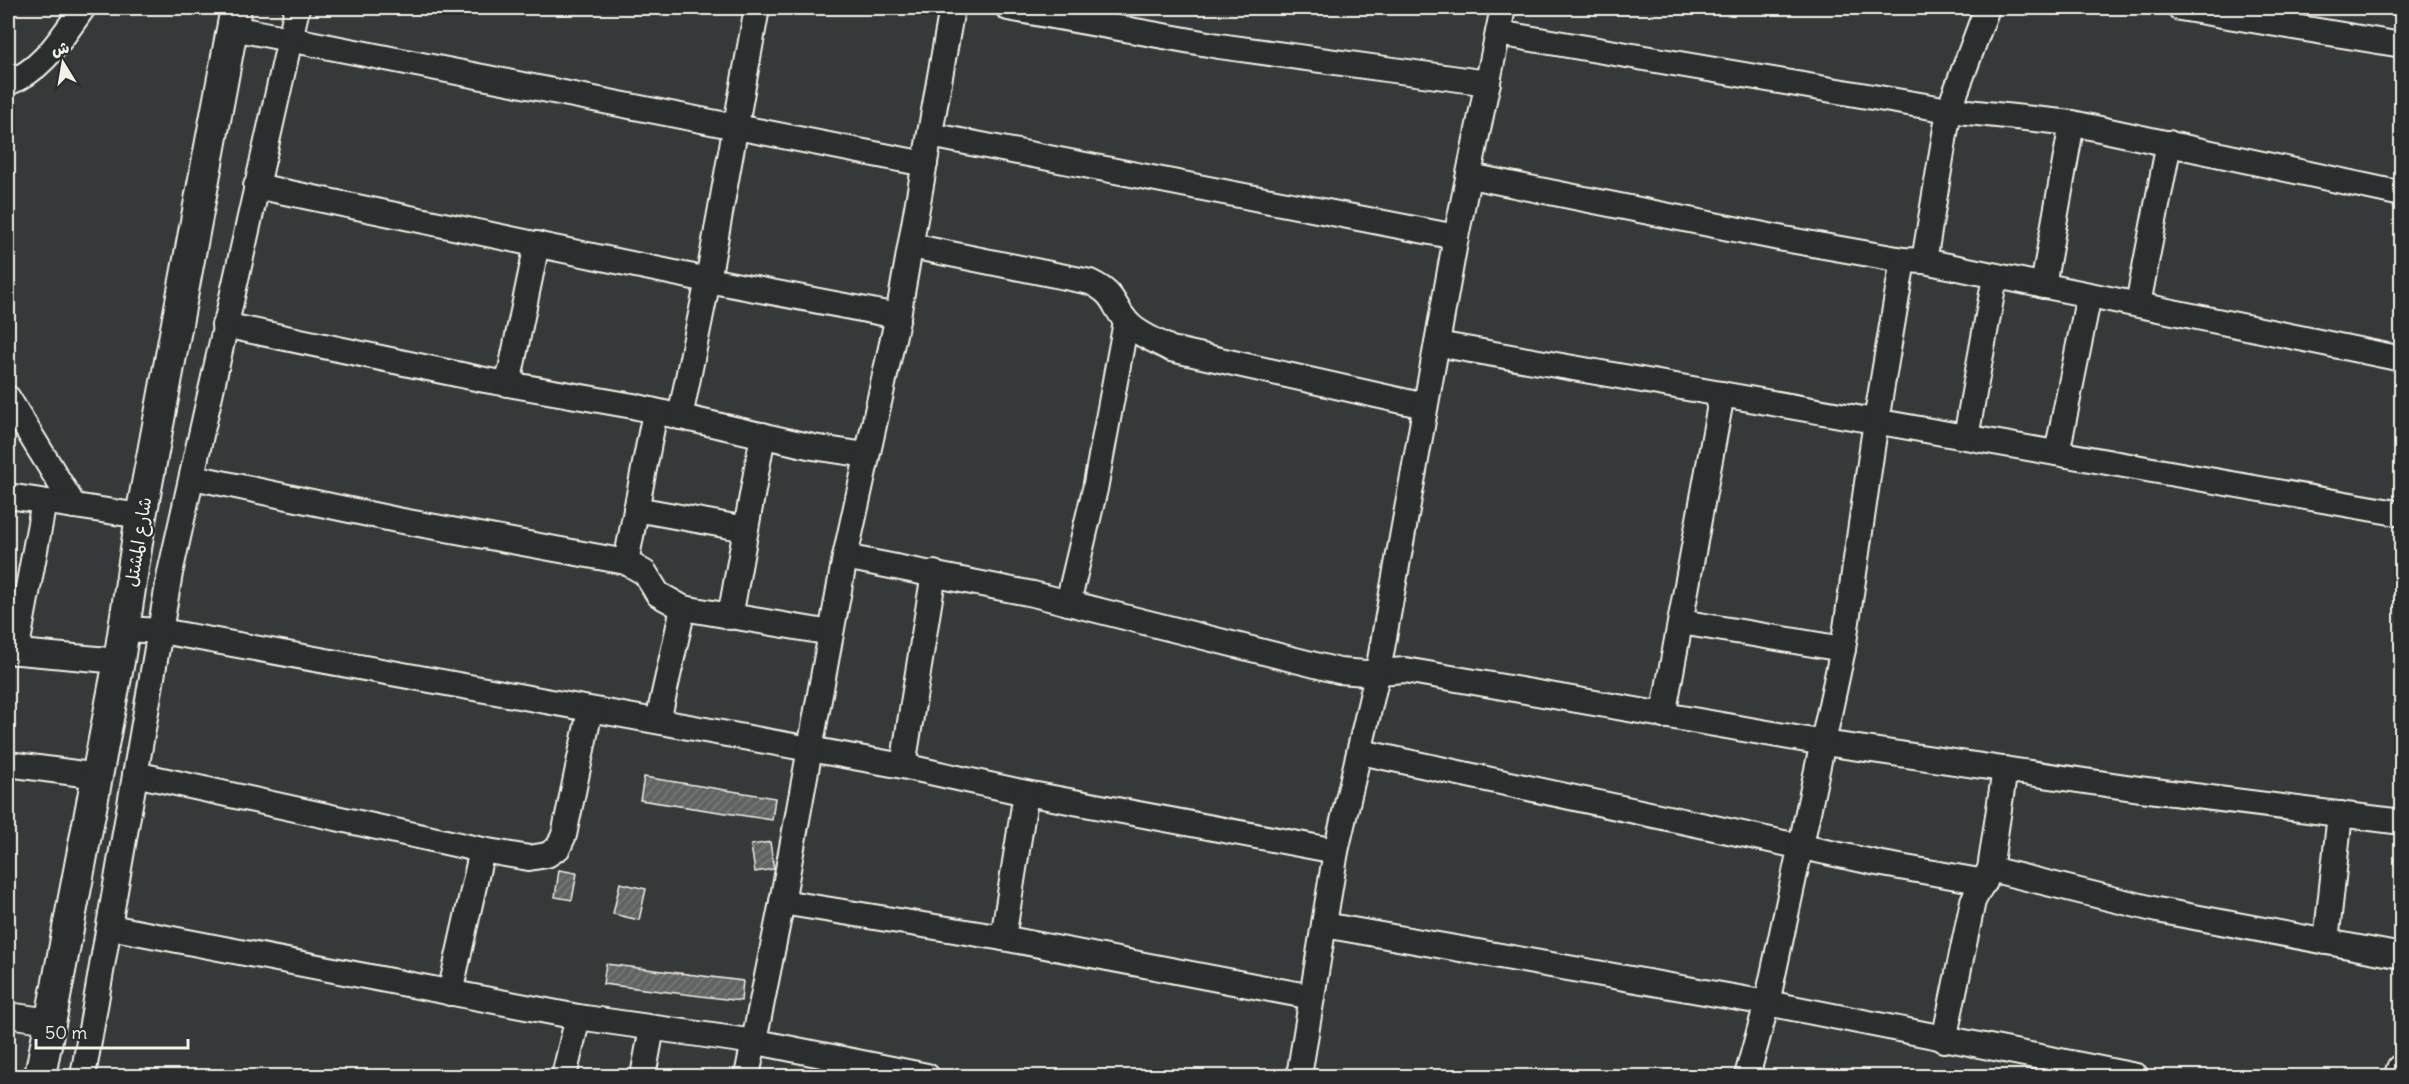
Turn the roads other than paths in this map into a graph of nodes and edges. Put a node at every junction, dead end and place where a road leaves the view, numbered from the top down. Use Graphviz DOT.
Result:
graph roads {
  1 [pos="83,8"];
  2 [pos="297,8"];
  3 [pos="757,8"];
  4 [pos="952,8"];
  5 [pos="1008,8"];
  6 [pos="1503,8"];
  7 [pos="1988,8"];
  8 [pos="2180,8"];
  9 [pos="230,14"];
  10 [pos="1498,33"];
  11 [pos="290,38"];
  12 [pos="2402,45"];
  13 [pos="1488,82"];
  14 [pos="8,83"];
  15 [pos="1949,110"];
  16 [pos="2072,123"];
  17 [pos="736,125"];
  18 [pos="930,135"];
  19 [pos="2169,143"];
  20 [pos="925,164"];
  21 [pos="1470,176"];
  22 [pos="256,186"];
  23 [pos="2402,194"];
  24 [pos="1456,237"];
  25 [pos="537,244"];
  26 [pos="911,246"];
  27 [pos="1913,261"];
  28 [pos="1995,277"];
  29 [pos="708,280"];
  30 [pos="2043,286"];
  31 [pos="2089,295"];
  32 [pos="2138,304"];
  33 [pos="898,316"];
  34 [pos="1126,321"];
  35 [pos="224,325"];
  36 [pos="1437,344"];
  37 [pos="2402,359"];
  38 [pos="508,384"];
  39 [pos="1722,394"];
  40 [pos="8,398"];
  41 [pos="1425,406"];
  42 [pos="655,412"];
  43 [pos="680,417"];
  44 [pos="1876,421"];
  45 [pos="763,435"];
  46 [pos="1966,437"];
  47 [pos="2057,453"];
  48 [pos="866,455"];
  49 [pos="193,477"];
  50 [pos="8,496"];
  51 [pos="44,502"];
  52 [pos="74,506"];
  53 [pos="636,509"];
  54 [pos="2402,514"];
  55 [pos="141,516"];
  56 [pos="746,529"];
  57 [pos="845,556"];
  58 [pos="626,562"];
  59 [pos="934,573"];
  60 [pos="1068,603"];
  61 [pos="683,608"];
  62 [pos="730,617"];
  63 [pos="1681,622"];
  64 [pos="125,629"];
  65 [pos="161,631"];
  66 [pos="831,633"];
  67 [pos="1843,649"];
  68 [pos="12,651"];
  69 [pos="119,661"];
  70 [pos="1378,671"];
  71 [pos="590,711"];
  72 [pos="1663,716"];
  73 [pos="658,721"];
  74 [pos="1824,743"];
  75 [pos="810,751"];
  76 [pos="1361,752"];
  77 [pos="8,764"];
  78 [pos="903,766"];
  79 [pos="2005,769"];
  80 [pos="135,774"];
  81 [pos="98,776"];
  82 [pos="1026,793"];
  83 [pos="2340,814"];
  84 [pos="2402,822"];
  85 [pos="1801,846"];
  86 [pos="482,850"];
  87 [pos="1336,851"];
  88 [pos="1987,876"];
  89 [pos="782,902"];
  90 [pos="1324,925"];
  91 [pos="110,927"];
  92 [pos="1003,938"];
  93 [pos="2326,942"];
  94 [pos="2402,956"];
  95 [pos="450,993"];
  96 [pos="1312,998"];
  97 [pos="1767,1003"];
  98 [pos="8,1014"];
  99 [pos="578,1017"];
  100 [pos="50,1021"];
  101 [pos="652,1028"];
  102 [pos="1944,1040"];
  103 [pos="752,1042"];
  104 [pos="2402,1069"];
  105 [pos="85,1076"];
  106 [pos="1304,1076"];
  107 [pos="40,1077"];
  108 [pos="564,1077"];
  109 [pos="643,1077"];
  110 [pos="747,1077"];
  111 [pos="927,1077"];
  112 [pos="1747,1077"];
  113 [pos="2136,1077"];
  114 [pos="2400,1077"];
  1 -- 14 [label="street"];
  2 -- 11 [label="street"];
  3 -- 17 [label="street"];
  4 -- 18 [label="street"];
  5 -- 13 [label="street"];
  6 -- 10 [label="street"];
  7 -- 15 [label="street"];
  8 -- 12 [label="street"];
  9 -- 11 [label="street"];
  9 -- 55 [label="street, شارع المشتل"];
  10 -- 13 [label="street"];
  10 -- 15 [label="street"];
  11 -- 17 [label="street"];
  11 -- 22 [label="street"];
  13 -- 21 [label="street"];
  15 -- 16 [label="street"];
  15 -- 27 [label="street"];
  16 -- 19 [label="street"];
  16 -- 30 [label="street"];
  17 -- 20 [label="street"];
  17 -- 29 [label="street"];
  18 -- 20 [label="street"];
  18 -- 24 [label="street"];
  19 -- 23 [label="street"];
  19 -- 32 [label="street"];
  20 -- 26 [label="street"];
  21 -- 24 [label="street"];
  21 -- 27 [label="street"];
  22 -- 25 [label="street"];
  22 -- 35 [label="street"];
  24 -- 36 [label="street"];
  25 -- 29 [label="street"];
  25 -- 38 [label="street"];
  26 -- 33 [label="street"];
  26 -- 34 [label="street"];
  27 -- 28 [label="street"];
  27 -- 44 [label="street"];
  28 -- 30 [label="street"];
  28 -- 46 [label="street"];
  29 -- 33 [label="street"];
  29 -- 43 [label="street"];
  30 -- 31 [label="street"];
  31 -- 32 [label="street"];
  31 -- 47 [label="street"];
  32 -- 37 [label="street"];
  33 -- 48 [label="street"];
  34 -- 41 [label="street"];
  34 -- 60 [label="street"];
  35 -- 38 [label="street"];
  35 -- 49 [label="street"];
  36 -- 39 [label="street"];
  36 -- 41 [label="street"];
  38 -- 42 [label="street"];
  39 -- 44 [label="street"];
  39 -- 63 [label="street"];
  40 -- 52 [label="street"];
  41 -- 70 [label="street"];
  42 -- 43 [label="street"];
  42 -- 53 [label="street"];
  43 -- 45 [label="street"];
  44 -- 46 [label="street"];
  44 -- 67 [label="street"];
  45 -- 48 [label="street"];
  45 -- 56 [label="street"];
  46 -- 47 [label="street"];
  47 -- 54 [label="street"];
  48 -- 57 [label="street"];
  49 -- 58 [label="street"];
  49 -- 65 [label="street"];
  50 -- 51 [label="street"];
  51 -- 52 [label="street"];
  51 -- 68 [label="street"];
  52 -- 55 [label="street"];
  53 -- 56 [label="street"];
  53 -- 58 [label="street"];
  55 -- 64 [label="street, شارع المشتل"];
  56 -- 62 [label="street"];
  57 -- 59 [label="street"];
  57 -- 66 [label="street"];
  58 -- 61 [label="street"];
  59 -- 60 [label="street"];
  59 -- 78 [label="street"];
  60 -- 70 [label="street"];
  61 -- 62 [label="street"];
  61 -- 73 [label="street"];
  62 -- 66 [label="street"];
  63 -- 67 [label="street"];
  63 -- 72 [label="street"];
  64 -- 65 [label="street"];
  64 -- 69 [label="street, شارع المشتل"];
  65 -- 71 [label="street"];
  65 -- 80 [label="street"];
  66 -- 75 [label="street"];
  67 -- 74 [label="street"];
  68 -- 69 [label="street"];
  69 -- 81 [label="street, شارع المشتل"];
  70 -- 72 [label="street"];
  70 -- 76 [label="street"];
  71 -- 73 [label="street"];
  71 -- 86 [label="street"];
  72 -- 74 [label="street"];
  73 -- 75 [label="street"];
  74 -- 79 [label="street"];
  74 -- 85 [label="street"];
  75 -- 78 [label="street"];
  75 -- 89 [label="street"];
  76 -- 85 [label="street"];
  76 -- 87 [label="street"];
  77 -- 81 [label="street"];
  78 -- 82 [label="street"];
  79 -- 83 [label="street"];
  79 -- 88 [label="street"];
  80 -- 86 [label="street"];
  80 -- 91 [label="street"];
  81 -- 100 [label="street, شارع المشتل"];
  82 -- 87 [label="street"];
  82 -- 92 [label="street"];
  83 -- 84 [label="street"];
  83 -- 93 [label="street"];
  85 -- 88 [label="street"];
  85 -- 97 [label="street"];
  86 -- 95 [label="street"];
  87 -- 90 [label="street"];
  88 -- 93 [label="street"];
  88 -- 102 [label="street"];
  89 -- 92 [label="street"];
  89 -- 103 [label="street"];
  90 -- 96 [label="street"];
  90 -- 97 [label="street"];
  91 -- 95 [label="street"];
  91 -- 105 [label="street"];
  92 -- 96 [label="street"];
  93 -- 94 [label="street"];
  95 -- 99 [label="street"];
  96 -- 106 [label="street"];
  97 -- 102 [label="street"];
  97 -- 112 [label="street"];
  98 -- 100 [label="street"];
  99 -- 101 [label="street"];
  99 -- 108 [label="street"];
  100 -- 107 [label="street, شارع المشتل"];
  101 -- 103 [label="street"];
  101 -- 109 [label="street"];
  102 -- 113 [label="street"];
  103 -- 110 [label="street"];
  103 -- 111 [label="street"];
  104 -- 114 [label="street"];
}
